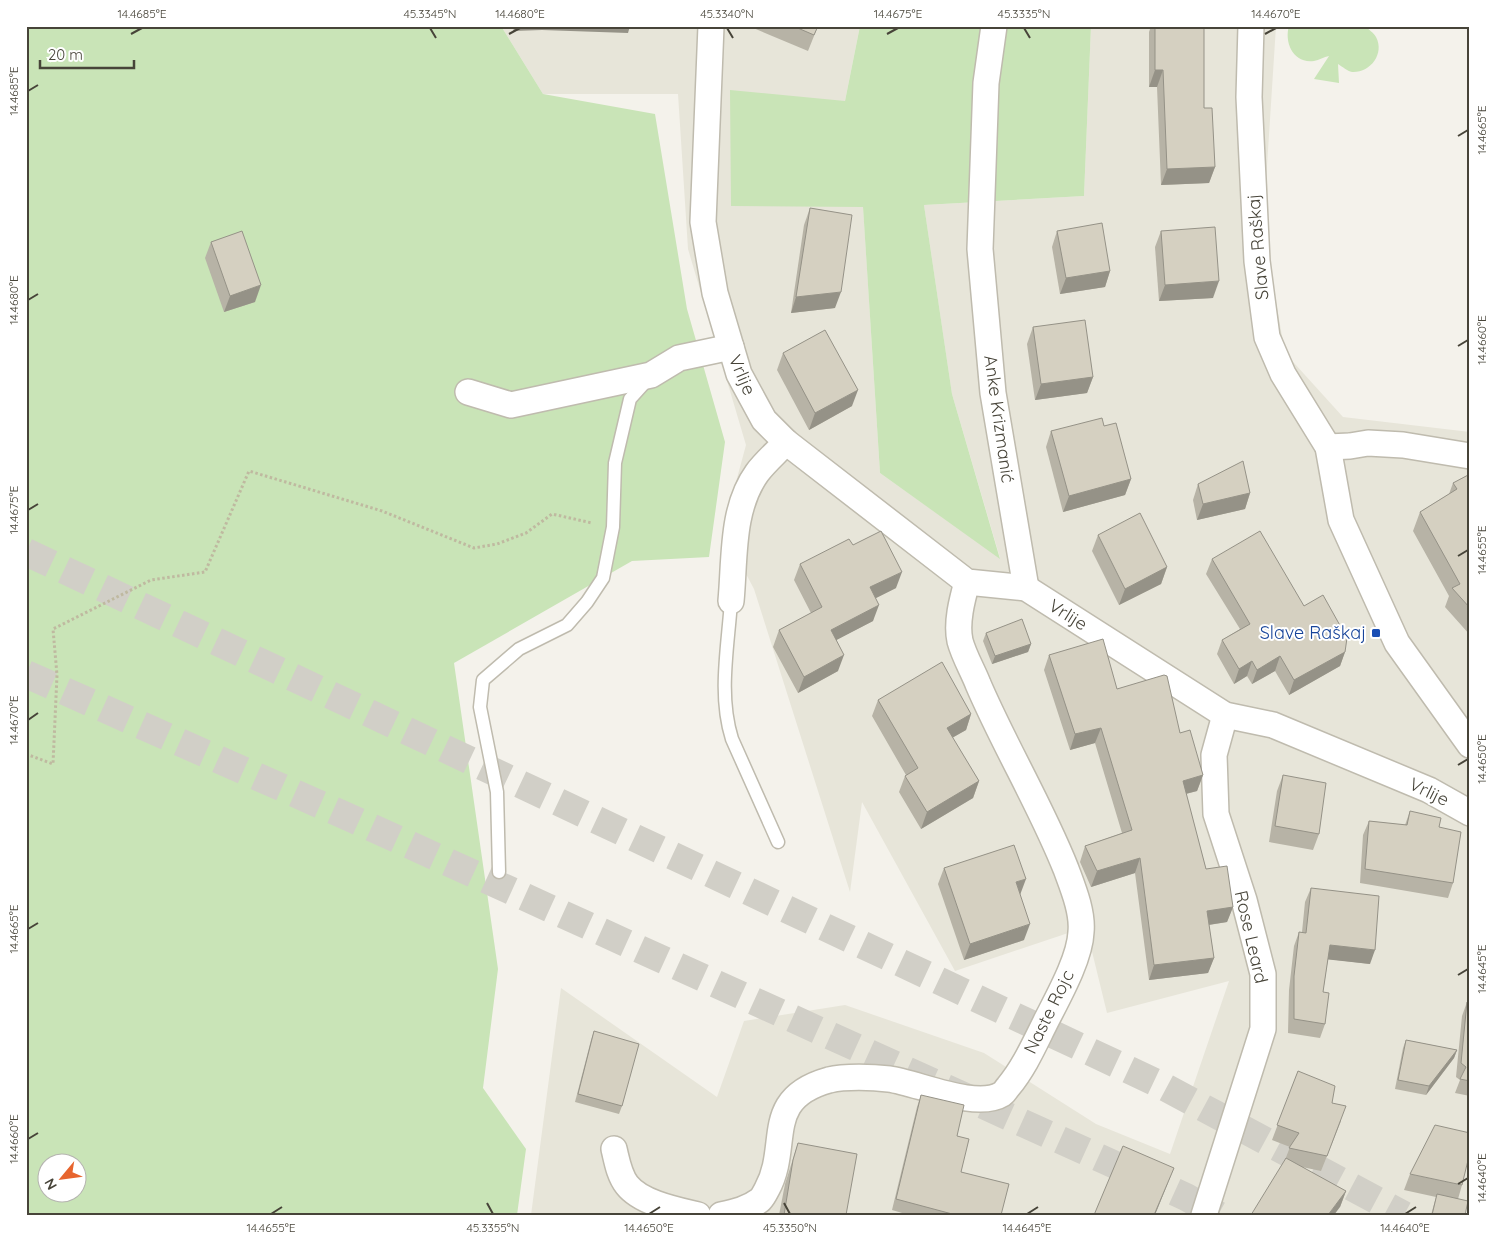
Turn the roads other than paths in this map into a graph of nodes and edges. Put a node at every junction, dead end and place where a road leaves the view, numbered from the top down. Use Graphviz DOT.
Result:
graph roads {
  1 [pos="711,26"];
  2 [pos="994,26"];
  3 [pos="1251,26"];
  4 [pos="730,347"];
  5 [pos="651,375"];
  6 [pos="468,392"];
  7 [pos="786,442"];
  8 [pos="1328,447"];
  9 [pos="1470,456"];
  10 [pos="967,582"];
  11 [pos="1026,588"];
  12 [pos="731,601"];
  13 [pos="1225,715"];
  14 [pos="1470,745"];
  15 [pos="1470,813"];
  16 [pos="778,842"];
  17 [pos="499,872"];
  18 [pos="614,1148"];
  19 [pos="698,1215"];
  20 [pos="721,1215"];
  21 [pos="1204,1215"];
  1 -- 4 [label="street, Vrlije"];
  2 -- 11 [label="street, Anke Krizmanić"];
  3 -- 8 [label="street, Slave Raškaj"];
  4 -- 5 [label="street"];
  4 -- 7 [label="street, Vrlije"];
  5 -- 6 [label="street"];
  5 -- 17 [label="lane"];
  7 -- 10 [label="street, Vrlije"];
  7 -- 12 [label="street"];
  8 -- 9 [label="street"];
  8 -- 14 [label="street, Slave Raškaj"];
  10 -- 11 [label="street, Vrlije"];
  10 -- 20 [label="street, Naste Rojc"];
  11 -- 13 [label="street, Vrlije"];
  12 -- 16 [label="lane"];
  13 -- 15 [label="street, Vrlije"];
  13 -- 21 [label="street, Rose Leard"];
  18 -- 19 [label="street"];
}
